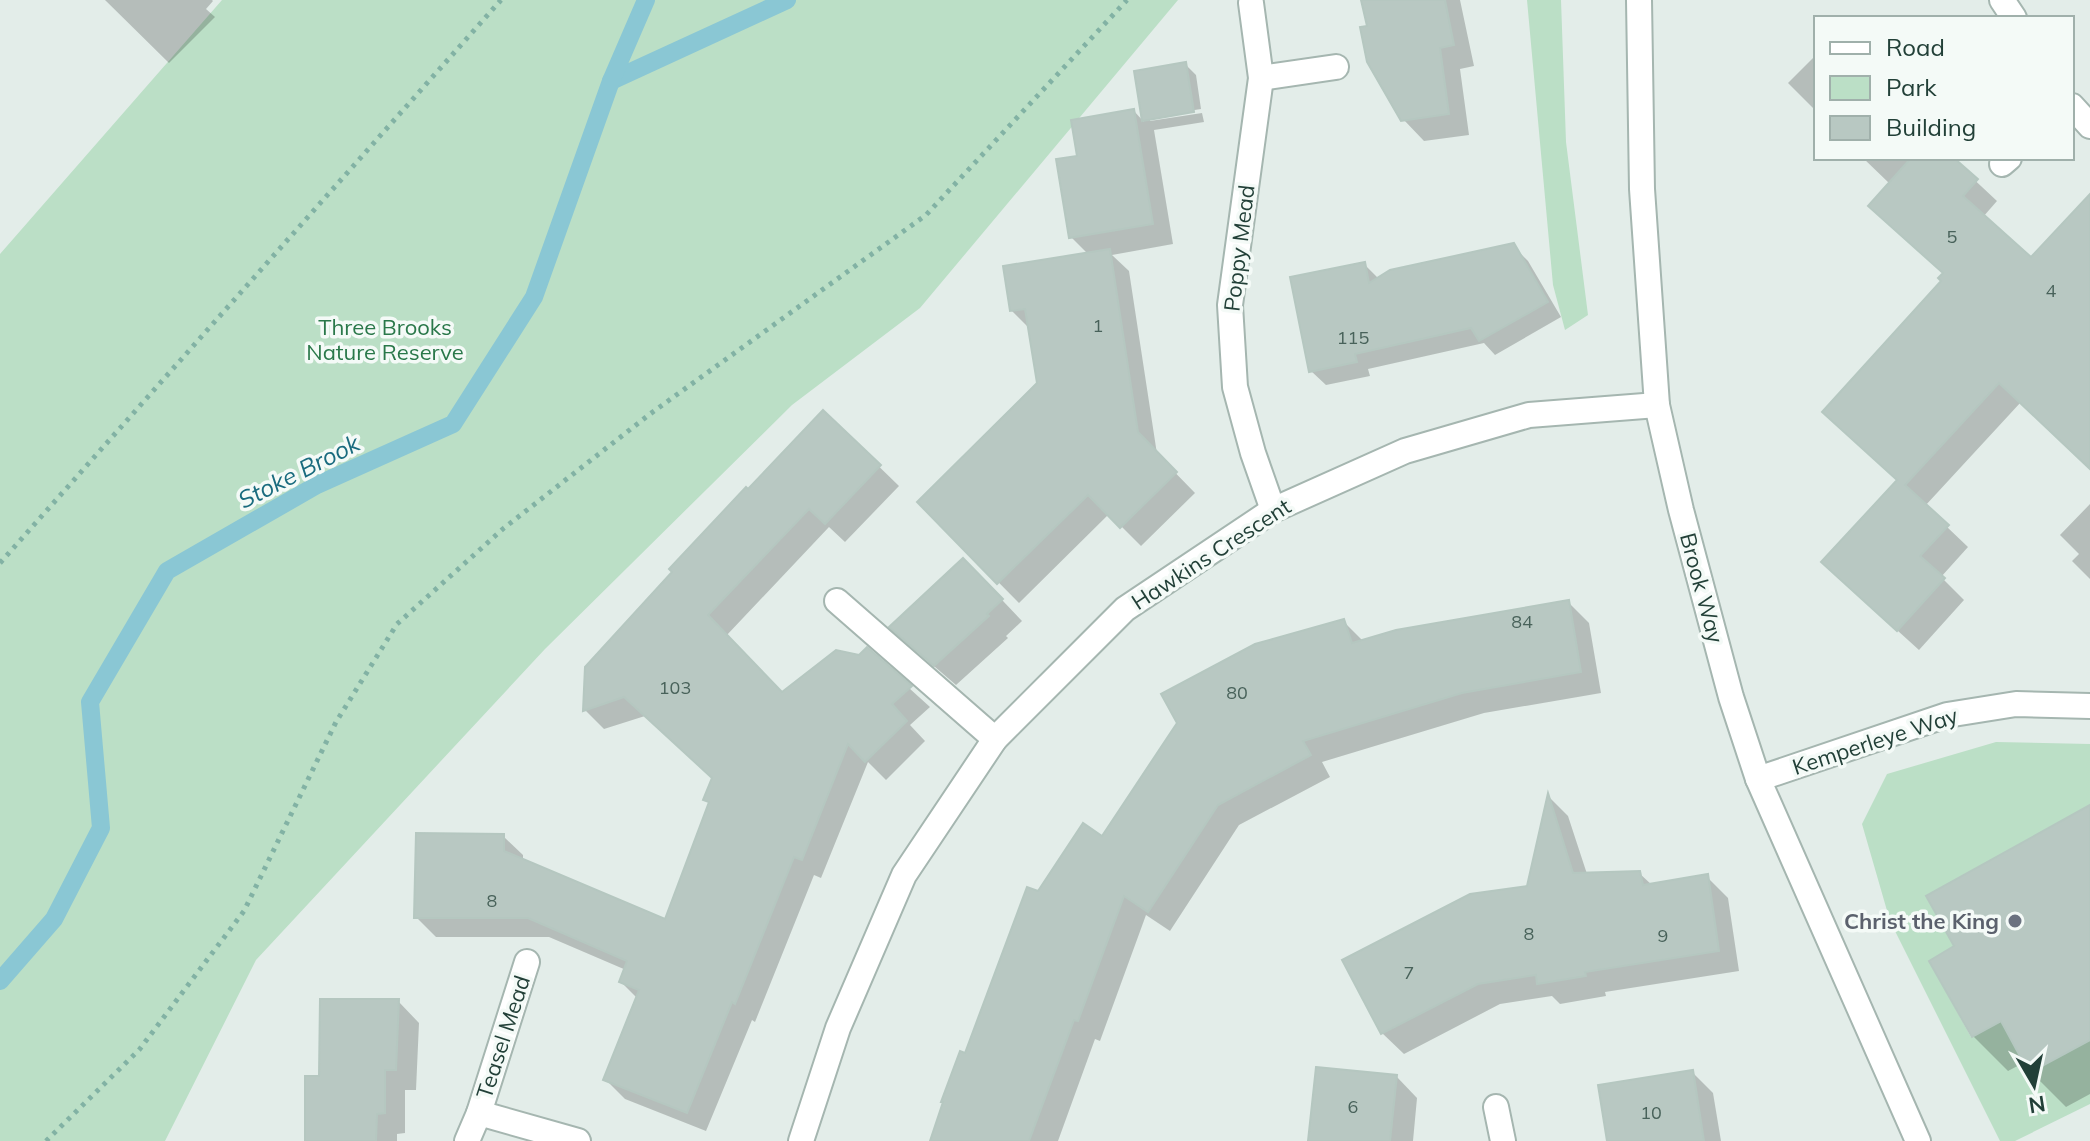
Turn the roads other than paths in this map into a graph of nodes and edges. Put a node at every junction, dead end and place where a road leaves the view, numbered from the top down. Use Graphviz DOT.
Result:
graph roads {
  1 [pos="1639,0"];
  2 [pos="1251,3"];
  3 [pos="1336,67"];
  4 [pos="1261,78"];
  5 [pos="2074,108"];
  6 [pos="2090,126"];
  7 [pos="1657,405"];
  8 [pos="1273,510"];
  9 [pos="837,601"];
  10 [pos="2090,706"];
  11 [pos="995,739"];
  12 [pos="1758,779"];
  13 [pos="527,962"];
  14 [pos="1496,1107"];
  15 [pos="479,1113"];
  16 [pos="467,1141"];
  17 [pos="578,1141"];
  18 [pos="801,1141"];
  19 [pos="1503,1141"];
  20 [pos="1918,1141"];
  1 -- 7 [label="street, Brook Way"];
  2 -- 4 [label="street, Poppy Mead"];
  3 -- 4 [label="street"];
  4 -- 8 [label="street, Poppy Mead"];
  5 -- 6 [label="street"];
  7 -- 8 [label="street, Hawkins Crescent"];
  7 -- 12 [label="street, Brook Way"];
  8 -- 11 [label="street, Hawkins Crescent"];
  9 -- 11 [label="street"];
  10 -- 12 [label="street, Kemperleye Way"];
  11 -- 18 [label="street, Hawkins Crescent"];
  12 -- 20 [label="street, Brook Way"];
  13 -- 15 [label="street, Teasel Mead"];
  14 -- 19 [label="street"];
  15 -- 16 [label="street, Teasel Mead"];
  15 -- 17 [label="street, Teasel Mead"];
}
